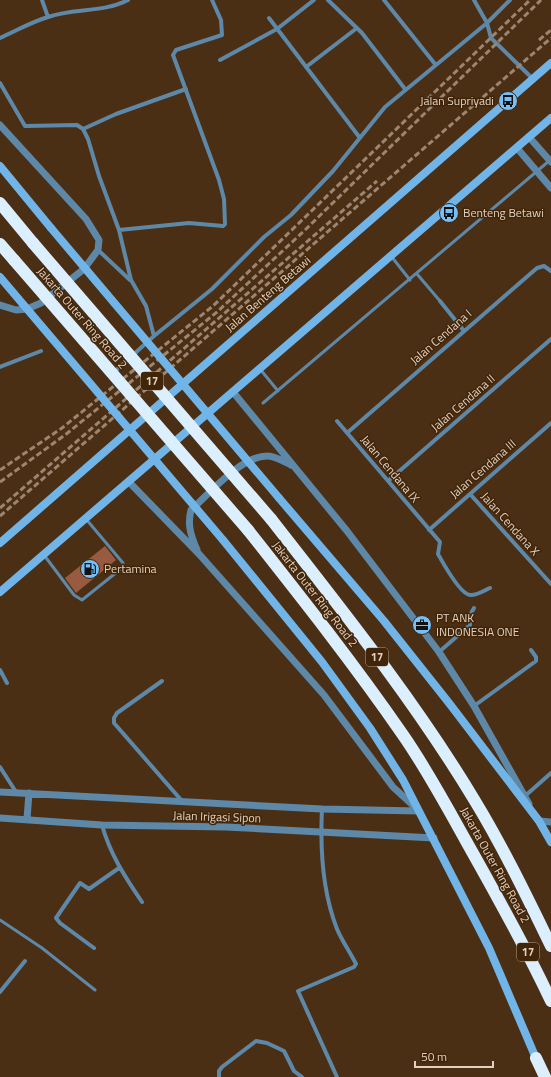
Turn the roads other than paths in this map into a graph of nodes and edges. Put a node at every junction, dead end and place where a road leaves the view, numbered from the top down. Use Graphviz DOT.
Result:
graph roads {
  1 [pos="42,0"];
  2 [pos="128,0"];
  3 [pos="212,0"];
  4 [pos="314,0"];
  5 [pos="328,0"];
  6 [pos="384,0"];
  7 [pos="474,0"];
  8 [pos="510,0"];
  9 [pos="48,17"];
  10 [pos="269,18"];
  11 [pos="487,23"];
  12 [pos="357,28"];
  13 [pos="277,29"];
  14 [pos="0,38"];
  15 [pos="220,60"];
  16 [pos="551,63"];
  17 [pos="435,64"];
  18 [pos="306,67"];
  19 [pos="533,79"];
  20 [pos="0,83"];
  21 [pos="186,89"];
  22 [pos="405,89"];
  23 [pos="551,118"];
  24 [pos="0,125"];
  25 [pos="83,129"];
  26 [pos="529,137"];
  27 [pos="360,138"];
  28 [pos="517,148"];
  29 [pos="551,161"];
  30 [pos="0,166"];
  31 [pos="538,172"];
  32 [pos="548,180"];
  33 [pos="551,188"];
  34 [pos="0,203"];
  35 [pos="119,230"];
  36 [pos="0,244"];
  37 [pos="98,250"];
  38 [pos="391,256"];
  39 [pos="551,271"];
  40 [pos="418,274"];
  41 [pos="0,277"];
  42 [pos="131,280"];
  43 [pos="410,280"];
  44 [pos="440,301"];
  45 [pos="0,306"];
  46 [pos="464,330"];
  47 [pos="154,336"];
  48 [pos="551,339"];
  49 [pos="41,351"];
  50 [pos="0,368"];
  51 [pos="260,369"];
  52 [pos="114,372"];
  53 [pos="278,391"];
  54 [pos="233,392"];
  55 [pos="263,403"];
  56 [pos="337,421"];
  57 [pos="551,422"];
  58 [pos="347,433"];
  59 [pos="293,465"];
  60 [pos="388,481"];
  61 [pos="129,482"];
  62 [pos="470,494"];
  63 [pos="86,519"];
  64 [pos="429,530"];
  65 [pos="0,543"];
  66 [pos="198,554"];
  67 [pos="44,555"];
  68 [pos="551,584"];
  69 [pos="490,588"];
  70 [pos="0,592"];
  71 [pos="474,608"];
  72 [pos="531,650"];
  73 [pos="439,652"];
  74 [pos="0,670"];
  75 [pos="162,681"];
  76 [pos="7,683"];
  77 [pos="474,706"];
  78 [pos="0,767"];
  79 [pos="551,773"];
  80 [pos="0,792"];
  81 [pos="16,792"];
  82 [pos="29,796"];
  83 [pos="525,796"];
  84 [pos="182,801"];
  85 [pos="322,810"];
  86 [pos="418,811"];
  87 [pos="27,816"];
  88 [pos="0,818"];
  89 [pos="551,822"];
  90 [pos="540,824"];
  91 [pos="102,825"];
  92 [pos="321,832"];
  93 [pos="433,837"];
  94 [pos="551,842"];
  95 [pos="119,868"];
  96 [pos="142,902"];
  97 [pos="0,920"];
  98 [pos="551,946"];
  99 [pos="94,948"];
  100 [pos="25,961"];
  101 [pos="95,990"];
  102 [pos="0,992"];
  103 [pos="551,1001"];
  104 [pos="536,1058"];
  105 [pos="219,1077"];
  106 [pos="302,1077"];
  107 [pos="337,1077"];
  108 [pos="542,1077"];
  109 [pos="545,1077"];
  1 -- 9 [label="street"];
  2 -- 9 [label="street"];
  3 -- 21 [label="street"];
  4 -- 13 [label="street"];
  5 -- 12 [label="street"];
  6 -- 17 [label="street"];
  7 -- 11 [label="street"];
  8 -- 11 [label="street"];
  9 -- 14 [label="street"];
  10 -- 13 [label="street"];
  11 -- 17 [label="street"];
  11 -- 19 [label="street"];
  12 -- 18 [label="street"];
  12 -- 22 [label="street"];
  13 -- 15 [label="street"];
  13 -- 18 [label="street"];
  16 -- 19 [label="main road, Jalan Benteng Betawi"];
  17 -- 22 [label="street"];
  18 -- 27 [label="street"];
  19 -- 65 [label="main road, Jalan Benteng Betawi"];
  20 -- 25 [label="street"];
  21 -- 25 [label="street"];
  21 -- 35 [label="street"];
  22 -- 27 [label="street"];
  23 -- 26 [label="main road"];
  24 -- 37 [label="street"];
  25 -- 35 [label="street"];
  26 -- 28 [label="main road"];
  26 -- 29 [label="street"];
  27 -- 47 [label="street"];
  28 -- 31 [label="street"];
  28 -- 38 [label="main road"];
  29 -- 31 [label="lane"];
  30 -- 90 [label="main road, bridge"];
  31 -- 32 [label="street"];
  31 -- 40 [label="lane"];
  32 -- 33 [label="street"];
  34 -- 98 [label="highway, Jakarta Outer Ring Road 2 / 17, bridge"];
  35 -- 42 [label="street"];
  36 -- 103 [label="highway, Jakarta Outer Ring Road 2 / 17, bridge"];
  37 -- 42 [label="street"];
  37 -- 45 [label="street"];
  38 -- 43 [label="lane"];
  38 -- 51 [label="main road"];
  39 -- 46 [label="street, Jalan Cendana I"];
  40 -- 43 [label="lane"];
  40 -- 44 [label="lane"];
  41 -- 86 [label="main road, bridge"];
  42 -- 47 [label="street"];
  43 -- 53 [label="lane"];
  44 -- 46 [label="street"];
  46 -- 58 [label="street, Jalan Cendana I"];
  47 -- 52 [label="street"];
  48 -- 60 [label="street, Jalan Cendana II"];
  49 -- 50 [label="street"];
  51 -- 53 [label="lane"];
  51 -- 54 [label="main road"];
  53 -- 55 [label="lane"];
  54 -- 59 [label="street"];
  54 -- 61 [label="main road"];
  56 -- 58 [label="street, Jalan Cendana IX"];
  57 -- 62 [label="street, Jalan Cendana III"];
  58 -- 60 [label="street, Jalan Cendana IX"];
  59 -- 66 [label="street"];
  59 -- 73 [label="street"];
  60 -- 64 [label="street, Jalan Cendana IX"];
  61 -- 63 [label="main road"];
  61 -- 66 [label="street"];
  62 -- 64 [label="street, Jalan Cendana III"];
  62 -- 68 [label="street, Jalan Cendana X"];
  63 -- 67 [label="main road"];
  63 -- 67 [label="lane"];
  64 -- 69 [label="street, Jalan Cendana IX"];
  66 -- 86 [label="street"];
  67 -- 70 [label="main road"];
  71 -- 73 [label="street"];
  72 -- 77 [label="street"];
  73 -- 77 [label="street"];
  74 -- 76 [label="street"];
  75 -- 84 [label="street"];
  77 -- 83 [label="street"];
  78 -- 81 [label="street"];
  79 -- 83 [label="street"];
  80 -- 81 [label="street, Jalan Irigasi Sipon"];
  81 -- 82 [label="street, Jalan Irigasi Sipon"];
  82 -- 84 [label="street, Jalan Irigasi Sipon"];
  82 -- 87 [label="street"];
  83 -- 90 [label="street"];
  84 -- 85 [label="street, Jalan Irigasi Sipon"];
  85 -- 86 [label="street, Jalan Irigasi Sipon"];
  85 -- 92 [label="street"];
  86 -- 93 [label="main road"];
  87 -- 88 [label="street, Jalan Irigasi Sipon"];
  87 -- 91 [label="street, Jalan Irigasi Sipon"];
  89 -- 90 [label="street"];
  90 -- 94 [label="main road"];
  91 -- 92 [label="street, Jalan Irigasi Sipon"];
  91 -- 95 [label="street"];
  92 -- 93 [label="street, Jalan Irigasi Sipon"];
  92 -- 107 [label="street"];
  93 -- 104 [label="main road"];
  95 -- 96 [label="street"];
  95 -- 99 [label="street"];
  97 -- 101 [label="lane"];
  100 -- 102 [label="street"];
  104 -- 108 [label="main road"];
  104 -- 109 [label="highway"];
  105 -- 106 [label="street"];
}
